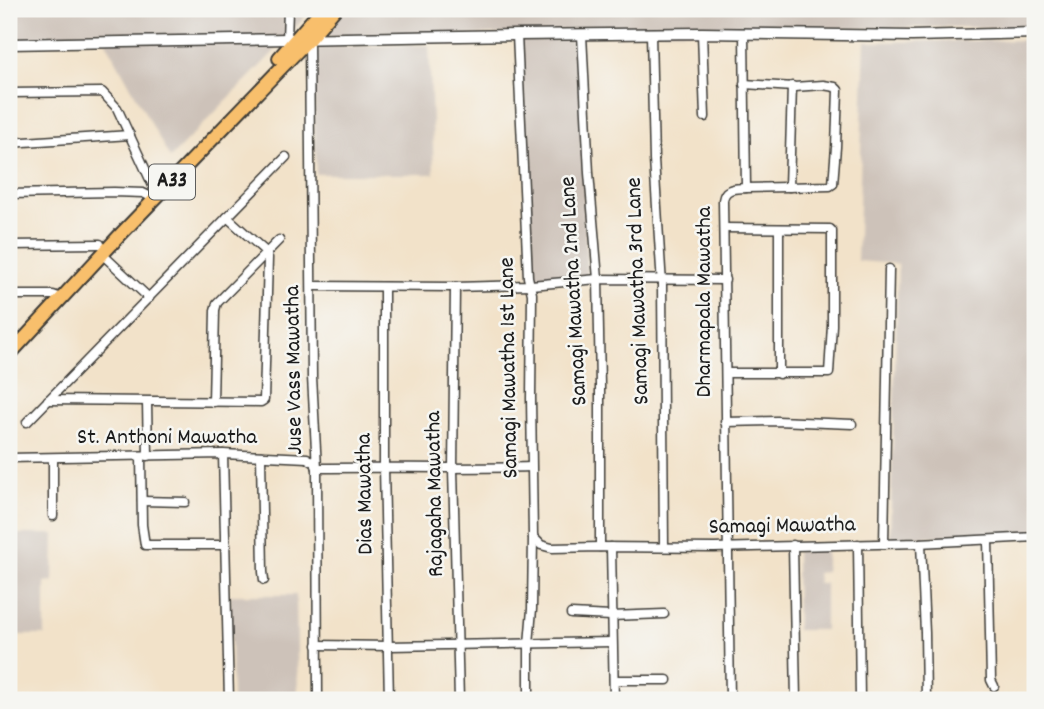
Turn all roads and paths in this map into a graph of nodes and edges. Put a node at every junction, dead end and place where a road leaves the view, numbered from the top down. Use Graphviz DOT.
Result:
graph roads {
  1 [pos="288,9"];
  2 [pos="335,9"];
  3 [pos="318,11"];
  4 [pos="702,33"];
  5 [pos="1035,33"];
  6 [pos="651,34"];
  7 [pos="744,34"];
  8 [pos="517,35"];
  9 [pos="582,35"];
  10 [pos="298,39"];
  11 [pos="9,44"];
  12 [pos="744,85"];
  13 [pos="792,86"];
  14 [pos="9,93"];
  15 [pos="705,117"];
  16 [pos="130,135"];
  17 [pos="9,143"];
  18 [pos="286,157"];
  19 [pos="789,187"];
  20 [pos="746,188"];
  21 [pos="9,194"];
  22 [pos="154,194"];
  23 [pos="227,217"];
  24 [pos="724,228"];
  25 [pos="779,229"];
  26 [pos="279,240"];
  27 [pos="9,245"];
  28 [pos="101,249"];
  29 [pos="266,253"];
  30 [pos="889,269"];
  31 [pos="598,279"];
  32 [pos="662,279"];
  33 [pos="725,280"];
  34 [pos="531,285"];
  35 [pos="312,286"];
  36 [pos="384,286"];
  37 [pos="455,287"];
  38 [pos="9,295"];
  39 [pos="57,296"];
  40 [pos="149,298"];
  41 [pos="9,343"];
  42 [pos="9,355"];
  43 [pos="726,373"];
  44 [pos="779,374"];
  45 [pos="48,400"];
  46 [pos="147,402"];
  47 [pos="213,402"];
  48 [pos="27,422"];
  49 [pos="725,422"];
  50 [pos="852,424"];
  51 [pos="223,454"];
  52 [pos="145,456"];
  53 [pos="261,456"];
  54 [pos="53,457"];
  55 [pos="9,458"];
  56 [pos="384,467"];
  57 [pos="531,467"];
  58 [pos="317,468"];
  59 [pos="453,469"];
  60 [pos="142,501"];
  61 [pos="185,502"];
  62 [pos="53,516"];
  63 [pos="533,537"];
  64 [pos="1035,537"];
  65 [pos="988,540"];
  66 [pos="921,543"];
  67 [pos="858,544"];
  68 [pos="884,544"];
  69 [pos="226,545"];
  70 [pos="793,545"];
  71 [pos="600,547"];
  72 [pos="611,547"];
  73 [pos="664,547"];
  74 [pos="728,547"];
  75 [pos="264,580"];
  76 [pos="571,614"];
  77 [pos="664,614"];
  78 [pos="611,616"];
  79 [pos="612,642"];
  80 [pos="457,644"];
  81 [pos="317,645"];
  82 [pos="529,645"];
  83 [pos="389,646"];
  84 [pos="614,680"];
  85 [pos="667,680"];
  86 [pos="993,686"];
  87 [pos="229,700"];
  88 [pos="318,700"];
  89 [pos="389,700"];
  90 [pos="459,700"];
  91 [pos="529,700"];
  92 [pos="579,700"];
  93 [pos="614,700"];
  94 [pos="730,700"];
  95 [pos="796,700"];
  96 [pos="860,700"];
  97 [pos="926,700"];
  1 -- 10 [label="street, Juse Vass Mawatha"];
  2 -- 10 [label="highway, A33"];
  3 -- 10 [label="highway, A33"];
  4 -- 6 [label="street"];
  4 -- 7 [label="street"];
  4 -- 15 [label="street"];
  5 -- 7 [label="street"];
  6 -- 9 [label="street"];
  6 -- 32 [label="street, Samagi Mawatha 3rd Lane"];
  7 -- 12 [label="street, Dharmapala Mawatha"];
  8 -- 9 [label="street"];
  8 -- 10 [label="street"];
  8 -- 34 [label="street, Samagi Mawatha 1st Lane"];
  9 -- 31 [label="street, Samagi Mawatha 2nd Lane"];
  10 -- 11 [label="street"];
  10 -- 22 [label="highway, A33"];
  10 -- 35 [label="street, Juse Vass Mawatha"];
  12 -- 13 [label="street"];
  12 -- 20 [label="street, Dharmapala Mawatha"];
  13 -- 19 [label="street"];
  13 -- 19 [label="street"];
  14 -- 16 [label="street"];
  16 -- 17 [label="street"];
  16 -- 22 [label="street"];
  18 -- 23 [label="street"];
  19 -- 20 [label="street"];
  20 -- 24 [label="street, Dharmapala Mawatha"];
  21 -- 22 [label="street"];
  22 -- 28 [label="highway, A33"];
  23 -- 29 [label="street"];
  23 -- 40 [label="street"];
  24 -- 25 [label="street"];
  24 -- 33 [label="street, Dharmapala Mawatha"];
  25 -- 44 [label="street"];
  25 -- 44 [label="street"];
  26 -- 29 [label="street"];
  27 -- 28 [label="street"];
  28 -- 39 [label="highway, A33"];
  28 -- 40 [label="street"];
  29 -- 47 [label="street"];
  29 -- 47 [label="street"];
  30 -- 68 [label="street"];
  31 -- 32 [label="street"];
  31 -- 34 [label="street"];
  31 -- 71 [label="street, Samagi Mawatha 2nd Lane"];
  32 -- 33 [label="street"];
  32 -- 73 [label="street, Samagi Mawatha 3rd Lane"];
  33 -- 43 [label="street, Dharmapala Mawatha"];
  34 -- 37 [label="street"];
  34 -- 57 [label="street, Samagi Mawatha 1st Lane"];
  35 -- 36 [label="street"];
  35 -- 58 [label="street, Juse Vass Mawatha"];
  36 -- 37 [label="street"];
  36 -- 56 [label="street, Dias Mawatha"];
  37 -- 59 [label="street, Rajagaha Mawatha"];
  38 -- 39 [label="street"];
  39 -- 41 [label="highway, A33"];
  39 -- 42 [label="highway, A33"];
  40 -- 45 [label="street"];
  43 -- 44 [label="street"];
  43 -- 49 [label="street, Dharmapala Mawatha"];
  45 -- 46 [label="street"];
  45 -- 48 [label="street"];
  46 -- 47 [label="street"];
  46 -- 52 [label="street"];
  49 -- 50 [label="street"];
  49 -- 74 [label="street, Dharmapala Mawatha"];
  51 -- 52 [label="street, St. Anthoni Mawatha"];
  51 -- 53 [label="street, St. Anthoni Mawatha"];
  51 -- 69 [label="street"];
  52 -- 54 [label="street, St. Anthoni Mawatha"];
  52 -- 60 [label="street"];
  53 -- 58 [label="street, St. Anthoni Mawatha"];
  53 -- 75 [label="street"];
  54 -- 55 [label="street, St. Anthoni Mawatha"];
  54 -- 62 [label="street"];
  56 -- 58 [label="street, St. Anthoni Mawatha"];
  56 -- 59 [label="street, St. Anthoni Mawatha"];
  56 -- 83 [label="street, Dias Mawatha"];
  57 -- 59 [label="street, St. Anthoni Mawatha"];
  57 -- 63 [label="street, Samagi Mawatha 1st Lane"];
  58 -- 81 [label="street, Juse Vass Mawatha"];
  59 -- 80 [label="street, Rajagaha Mawatha"];
  60 -- 61 [label="street"];
  60 -- 69 [label="street"];
  63 -- 71 [label="street, Samagi Mawatha"];
  63 -- 82 [label="street, Samagi Mawatha 1st Lane"];
  64 -- 65 [label="street, Samagi Mawatha"];
  65 -- 66 [label="street, Samagi Mawatha"];
  65 -- 86 [label="street"];
  66 -- 68 [label="street, Samagi Mawatha"];
  66 -- 97 [label="street"];
  67 -- 68 [label="street, Samagi Mawatha"];
  67 -- 70 [label="street, Samagi Mawatha"];
  67 -- 96 [label="street"];
  69 -- 87 [label="street"];
  70 -- 74 [label="street, Samagi Mawatha"];
  70 -- 95 [label="street"];
  71 -- 72 [label="street, Samagi Mawatha"];
  72 -- 73 [label="street, Samagi Mawatha"];
  72 -- 78 [label="street"];
  73 -- 74 [label="street, Samagi Mawatha"];
  74 -- 94 [label="street, Dharmapala Mawatha"];
  76 -- 78 [label="street"];
  77 -- 78 [label="street"];
  78 -- 79 [label="street"];
  79 -- 82 [label="street"];
  79 -- 84 [label="street"];
  80 -- 82 [label="street"];
  80 -- 83 [label="street"];
  80 -- 90 [label="street, Rajagaha Mawatha"];
  81 -- 83 [label="street"];
  81 -- 88 [label="street, Juse Vass Mawatha"];
  82 -- 91 [label="street, Samagi Mawatha 1st Lane"];
  83 -- 89 [label="street, Dias Mawatha"];
  84 -- 85 [label="street"];
  84 -- 93 [label="street"];
  92 -- 93 [label="street"];
}
